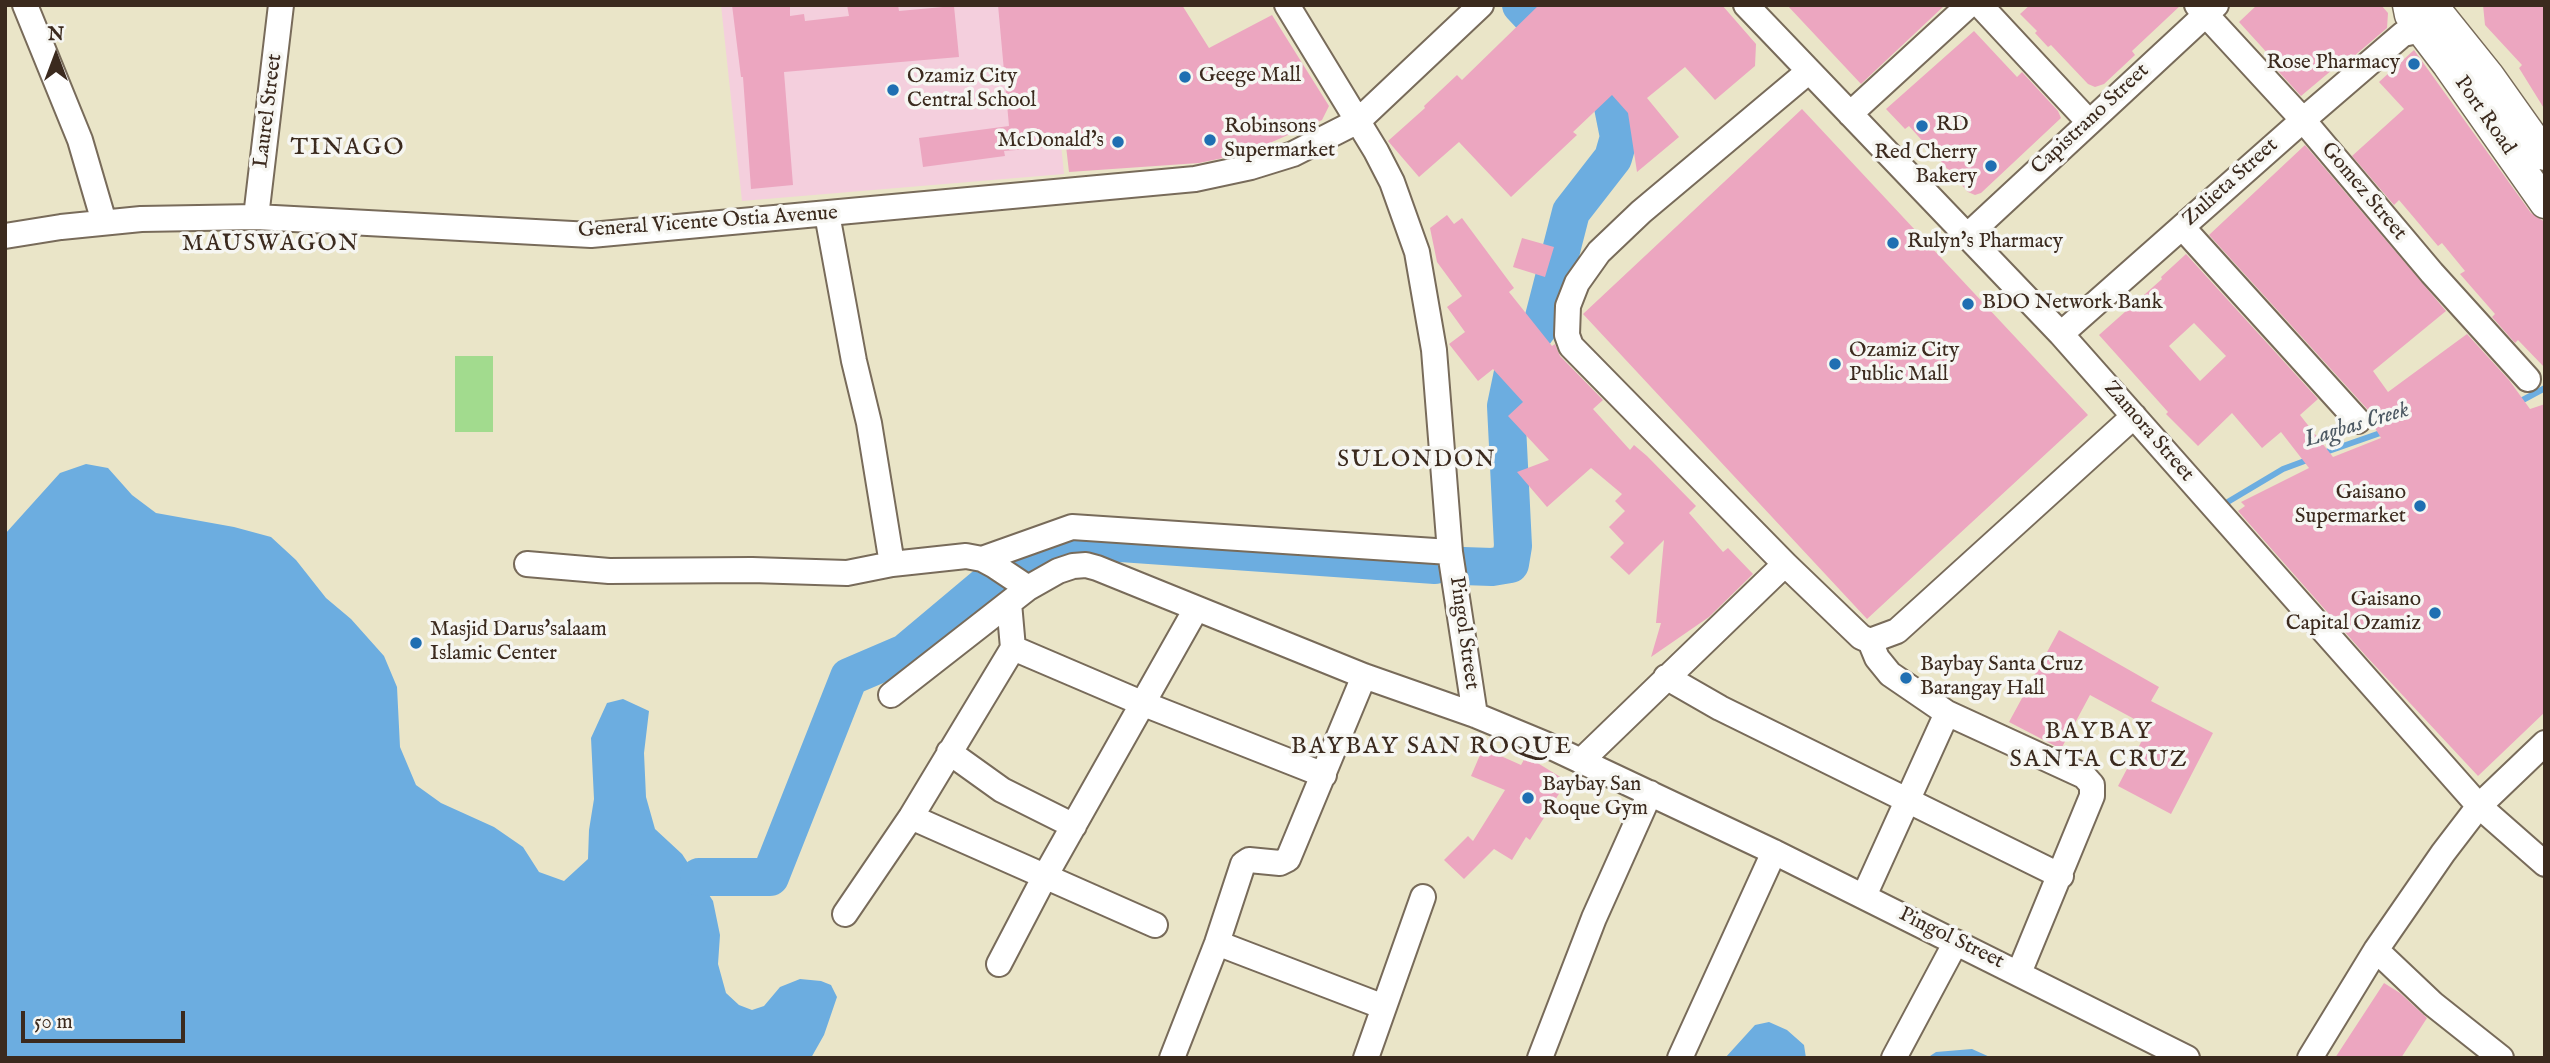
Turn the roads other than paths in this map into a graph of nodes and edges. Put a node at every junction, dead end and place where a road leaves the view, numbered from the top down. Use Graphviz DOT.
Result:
graph roads {
  1 [pos="25,5"];
  2 [pos="281,5"];
  3 [pos="1287,5"];
  4 [pos="1481,5"];
  5 [pos="1746,5"];
  6 [pos="1969,5"];
  7 [pos="1980,5"];
  8 [pos="2206,8"];
  9 [pos="2423,14"];
  10 [pos="1809,71"];
  11 [pos="1850,114"];
  12 [pos="2302,120"];
  13 [pos="1358,121"];
  14 [pos="2089,122"];
  15 [pos="2545,155"];
  16 [pos="2545,203"];
  17 [pos="827,214"];
  18 [pos="256,217"];
  19 [pos="104,222"];
  20 [pos="2182,227"];
  21 [pos="5,236"];
  22 [pos="1967,236"];
  23 [pos="2061,334"];
  24 [pos="2528,379"];
  25 [pos="2134,416"];
  26 [pos="2358,421"];
  27 [pos="1450,552"];
  28 [pos="982,559"];
  29 [pos="527,564"];
  30 [pos="892,564"];
  31 [pos="1785,564"];
  32 [pos="1019,596"];
  33 [pos="1196,609"];
  34 [pos="1870,641"];
  35 [pos="1013,648"];
  36 [pos="1364,676"];
  37 [pos="1667,677"];
  38 [pos="891,695"];
  39 [pos="1144,704"];
  40 [pos="1947,713"];
  41 [pos="1475,715"];
  42 [pos="2545,743"];
  43 [pos="950,752"];
  44 [pos="1581,761"];
  45 [pos="1324,775"];
  46 [pos="1650,793"];
  47 [pos="1907,800"];
  48 [pos="2479,806"];
  49 [pos="911,817"];
  50 [pos="1074,826"];
  51 [pos="1774,852"];
  52 [pos="2545,864"];
  53 [pos="2061,876"];
  54 [pos="1045,878"];
  55 [pos="1864,896"];
  56 [pos="1423,897"];
  57 [pos="845,914"];
  58 [pos="1155,925"];
  59 [pos="1956,942"];
  60 [pos="1217,943"];
  61 [pos="2376,950"];
  62 [pos="999,964"];
  63 [pos="2019,973"];
  64 [pos="1384,1007"];
  65 [pos="2174,1055"];
  66 [pos="1172,1058"];
  67 [pos="1366,1058"];
  68 [pos="1540,1058"];
  69 [pos="1681,1058"];
  70 [pos="1894,1058"];
  71 [pos="2310,1058"];
  72 [pos="2501,1058"];
  1 -- 19 [label="street"];
  2 -- 18 [label="street, Laurel Street"];
  3 -- 13 [label="street, Pingol Street"];
  4 -- 13 [label="street, General Vicente Ostia Avenue"];
  5 -- 10 [label="street, Zamora Street"];
  6 -- 11 [label="street"];
  7 -- 14 [label="street"];
  8 -- 12 [label="street, Gomez Street"];
  8 -- 14 [label="street, Capistrano Street"];
  9 -- 12 [label="street, Zulieta Street"];
  9 -- 15 [label="main road, Port Road"];
  9 -- 16 [label="main road, Port Road"];
  10 -- 11 [label="street, Zamora Street"];
  10 -- 31 [label="street"];
  11 -- 22 [label="street, Zamora Street"];
  12 -- 20 [label="street, Zulieta Street"];
  12 -- 24 [label="street, Gomez Street"];
  13 -- 17 [label="street, General Vicente Ostia Avenue"];
  13 -- 27 [label="street, Pingol Street"];
  14 -- 22 [label="street, Capistrano Street"];
  17 -- 18 [label="street, General Vicente Ostia Avenue"];
  17 -- 30 [label="street"];
  18 -- 19 [label="street, General Vicente Ostia Avenue"];
  19 -- 21 [label="street, General Vicente Ostia Avenue"];
  20 -- 23 [label="street, Zulieta Street"];
  20 -- 26 [label="street"];
  22 -- 23 [label="street, Zamora Street"];
  23 -- 25 [label="street, Zamora Street"];
  25 -- 34 [label="street"];
  25 -- 48 [label="street, Zamora Street"];
  27 -- 28 [label="street"];
  27 -- 41 [label="street, Pingol Street"];
  28 -- 30 [label="street"];
  28 -- 32 [label="street"];
  29 -- 30 [label="street"];
  31 -- 34 [label="street"];
  31 -- 37 [label="street"];
  32 -- 33 [label="street"];
  32 -- 35 [label="street"];
  32 -- 38 [label="street"];
  33 -- 36 [label="street"];
  33 -- 39 [label="street"];
  34 -- 40 [label="street"];
  35 -- 39 [label="street"];
  35 -- 43 [label="street"];
  36 -- 41 [label="street"];
  36 -- 45 [label="street"];
  37 -- 44 [label="street"];
  37 -- 47 [label="street"];
  39 -- 45 [label="street"];
  39 -- 50 [label="street"];
  40 -- 47 [label="street"];
  40 -- 53 [label="street"];
  41 -- 44 [label="street, Pingol Street"];
  42 -- 48 [label="street"];
  43 -- 49 [label="street"];
  43 -- 50 [label="street"];
  44 -- 46 [label="street, Pingol Street"];
  45 -- 60 [label="street"];
  46 -- 51 [label="street, Pingol Street"];
  46 -- 68 [label="street"];
  47 -- 53 [label="street"];
  47 -- 55 [label="street"];
  48 -- 52 [label="street, Zamora Street"];
  48 -- 61 [label="street"];
  49 -- 54 [label="street"];
  49 -- 57 [label="street"];
  50 -- 54 [label="street"];
  51 -- 55 [label="street, Pingol Street"];
  51 -- 69 [label="street"];
  53 -- 63 [label="street"];
  54 -- 58 [label="street"];
  54 -- 62 [label="street"];
  55 -- 59 [label="street, Pingol Street"];
  56 -- 64 [label="street"];
  59 -- 63 [label="street, Pingol Street"];
  59 -- 70 [label="street"];
  60 -- 64 [label="street"];
  60 -- 66 [label="street"];
  61 -- 71 [label="street"];
  61 -- 72 [label="street"];
  63 -- 65 [label="street, Pingol Street"];
  64 -- 67 [label="street"];
}
